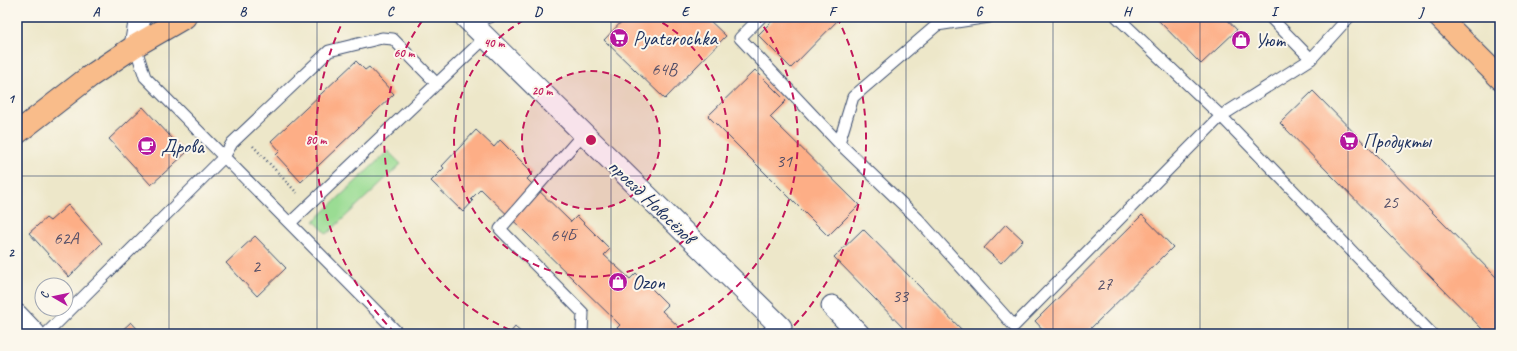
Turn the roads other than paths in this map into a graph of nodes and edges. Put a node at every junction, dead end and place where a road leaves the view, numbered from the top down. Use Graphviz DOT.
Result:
graph roads {
  1 [pos="140,17"];
  2 [pos="185,17"];
  3 [pos="490,17"];
  4 [pos="761,17"];
  5 [pos="989,17"];
  6 [pos="1117,17"];
  7 [pos="1270,17"];
  8 [pos="1349,17"];
  9 [pos="1439,17"];
  10 [pos="467,20"];
  11 [pos="485,38"];
  12 [pos="135,46"];
  13 [pos="1311,59"];
  14 [pos="1500,78"];
  15 [pos="437,84"];
  16 [pos="1221,116"];
  17 [pos="17,133"];
  18 [pos="583,134"];
  19 [pos="839,143"];
  20 [pos="224,157"];
  21 [pos="290,224"];
  22 [pos="832,306"];
  23 [pos="17,316"];
  24 [pos="1015,330"];
  25 [pos="35,334"];
  26 [pos="46,334"];
  27 [pos="399,334"];
  28 [pos="582,334"];
  29 [pos="774,334"];
  30 [pos="859,334"];
  31 [pos="1432,334"];
  1 -- 12 [label="street"];
  2 -- 12 [label="main road"];
  3 -- 10 [label="lane"];
  4 -- 19 [label="lane"];
  5 -- 19 [label="lane"];
  6 -- 16 [label="lane"];
  7 -- 13 [label="lane"];
  8 -- 13 [label="lane"];
  9 -- 14 [label="main road"];
  10 -- 11 [label="street, проезд Новосёлов"];
  11 -- 15 [label="lane"];
  11 -- 18 [label="street, проезд Новосёлов"];
  12 -- 17 [label="main road"];
  12 -- 20 [label="lane"];
  13 -- 16 [label="lane"];
  15 -- 20 [label="lane"];
  15 -- 21 [label="lane"];
  16 -- 24 [label="lane"];
  16 -- 31 [label="lane"];
  18 -- 28 [label="lane"];
  18 -- 29 [label="street, проезд Новосёлов"];
  19 -- 24 [label="lane"];
  20 -- 21 [label="lane"];
  20 -- 26 [label="lane"];
  21 -- 27 [label="lane"];
  22 -- 30 [label="street"];
  23 -- 25 [label="street"];
}
